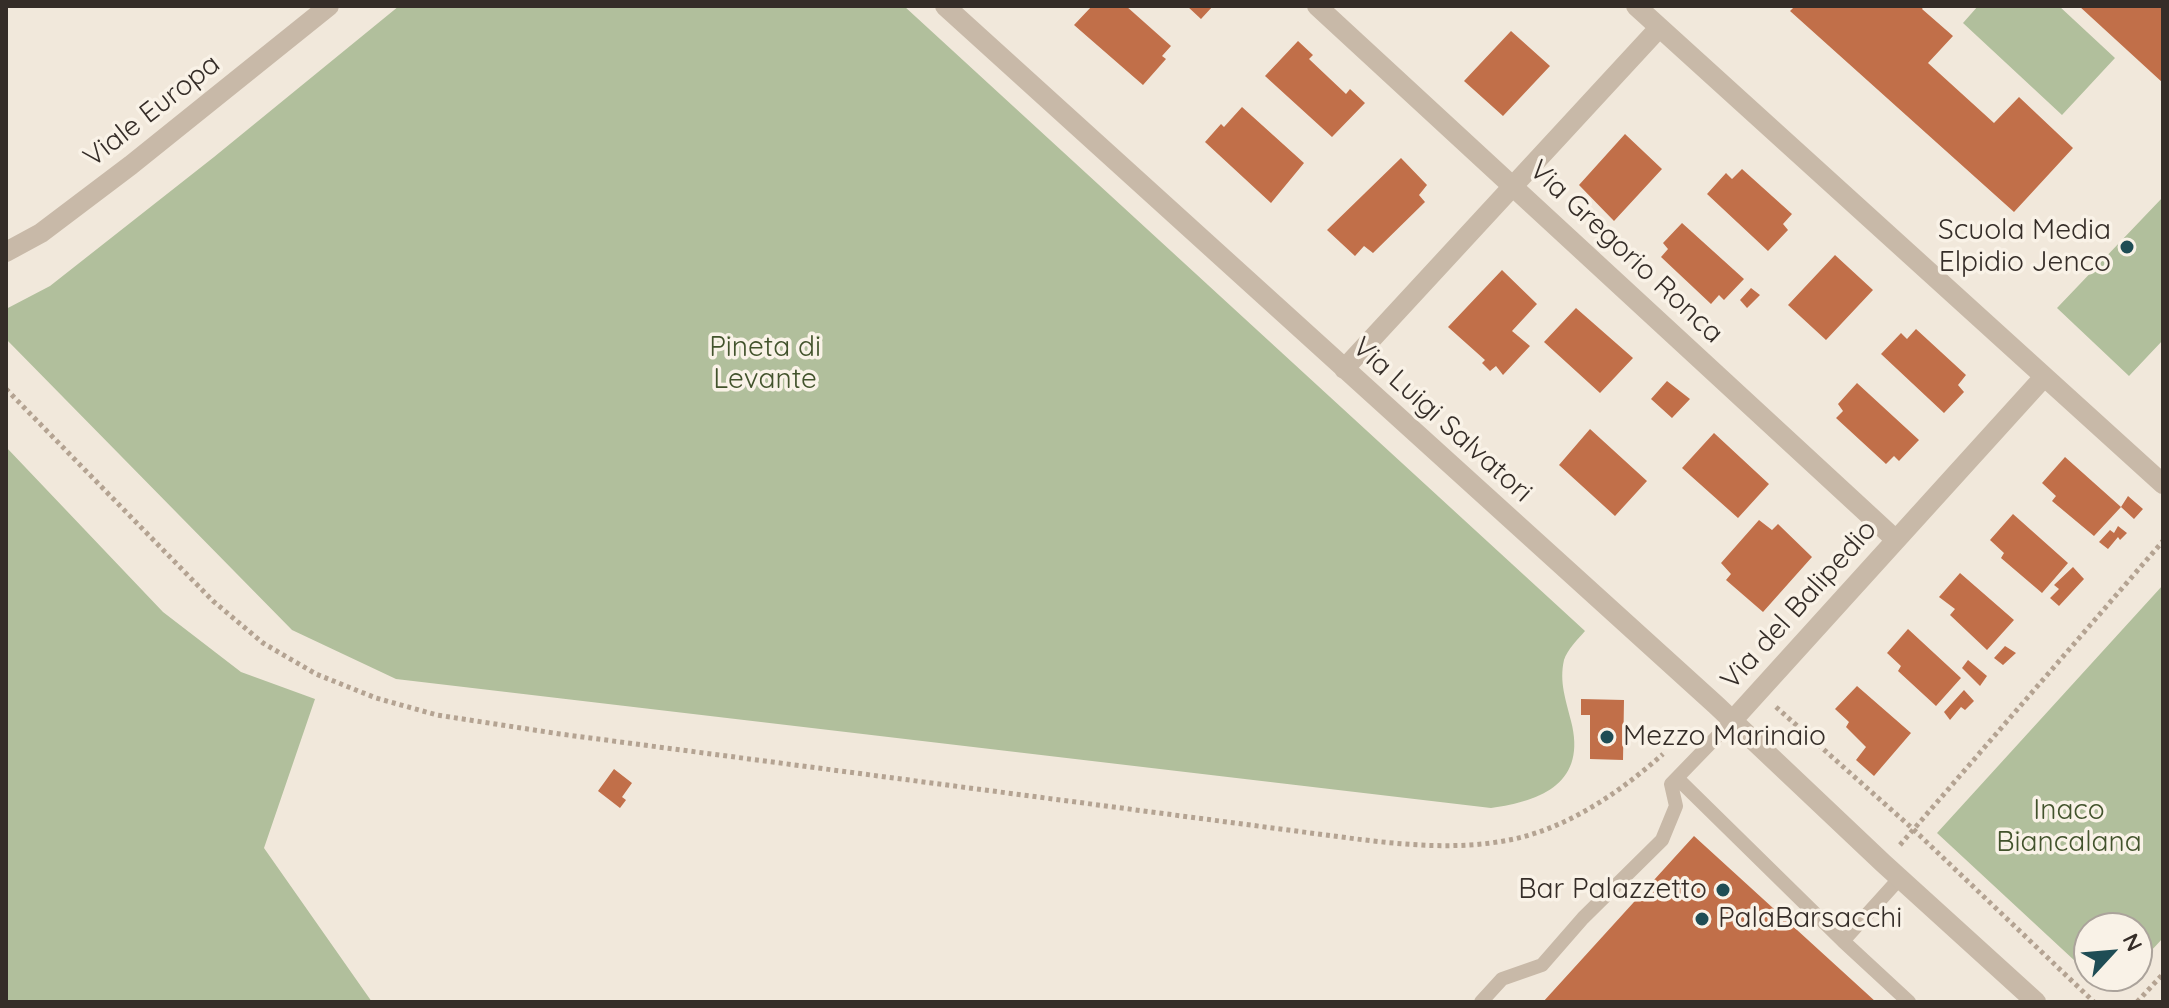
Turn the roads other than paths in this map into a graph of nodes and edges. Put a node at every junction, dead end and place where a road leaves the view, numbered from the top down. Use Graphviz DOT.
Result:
graph roads {
  1 [pos="329,6"];
  2 [pos="945,6"];
  3 [pos="1317,6"];
  4 [pos="1636,6"];
  5 [pos="1659,28"];
  6 [pos="1511,186"];
  7 [pos="6,252"];
  8 [pos="1344,369"];
  9 [pos="2044,377"];
  10 [pos="2163,484"];
  11 [pos="1896,540"];
  12 [pos="1732,721"];
  13 [pos="1677,778"];
  14 [pos="1900,878"];
  15 [pos="1843,941"];
  16 [pos="1488,999"];
  17 [pos="1909,1002"];
  18 [pos="2036,1002"];
  1 -- 7 [label="street, Viale Europa"];
  2 -- 8 [label="street, Via Luigi Salvatori"];
  3 -- 6 [label="street, Via Gregorio Ronca"];
  4 -- 5 [label="street"];
  5 -- 6 [label="street"];
  5 -- 9 [label="street"];
  6 -- 8 [label="street"];
  6 -- 11 [label="street, Via Gregorio Ronca"];
  8 -- 12 [label="street, Via Luigi Salvatori"];
  9 -- 10 [label="street"];
  9 -- 11 [label="street, Via del Balipedio"];
  11 -- 12 [label="street, Via del Balipedio"];
  12 -- 13 [label="lane, Via del Balipedio"];
  12 -- 14 [label="street, Via Luigi Salvatori"];
  13 -- 15 [label="lane"];
  13 -- 16 [label="lane"];
  14 -- 15 [label="lane"];
  14 -- 18 [label="street, Via Luigi Salvatori"];
  15 -- 17 [label="lane"];
}
